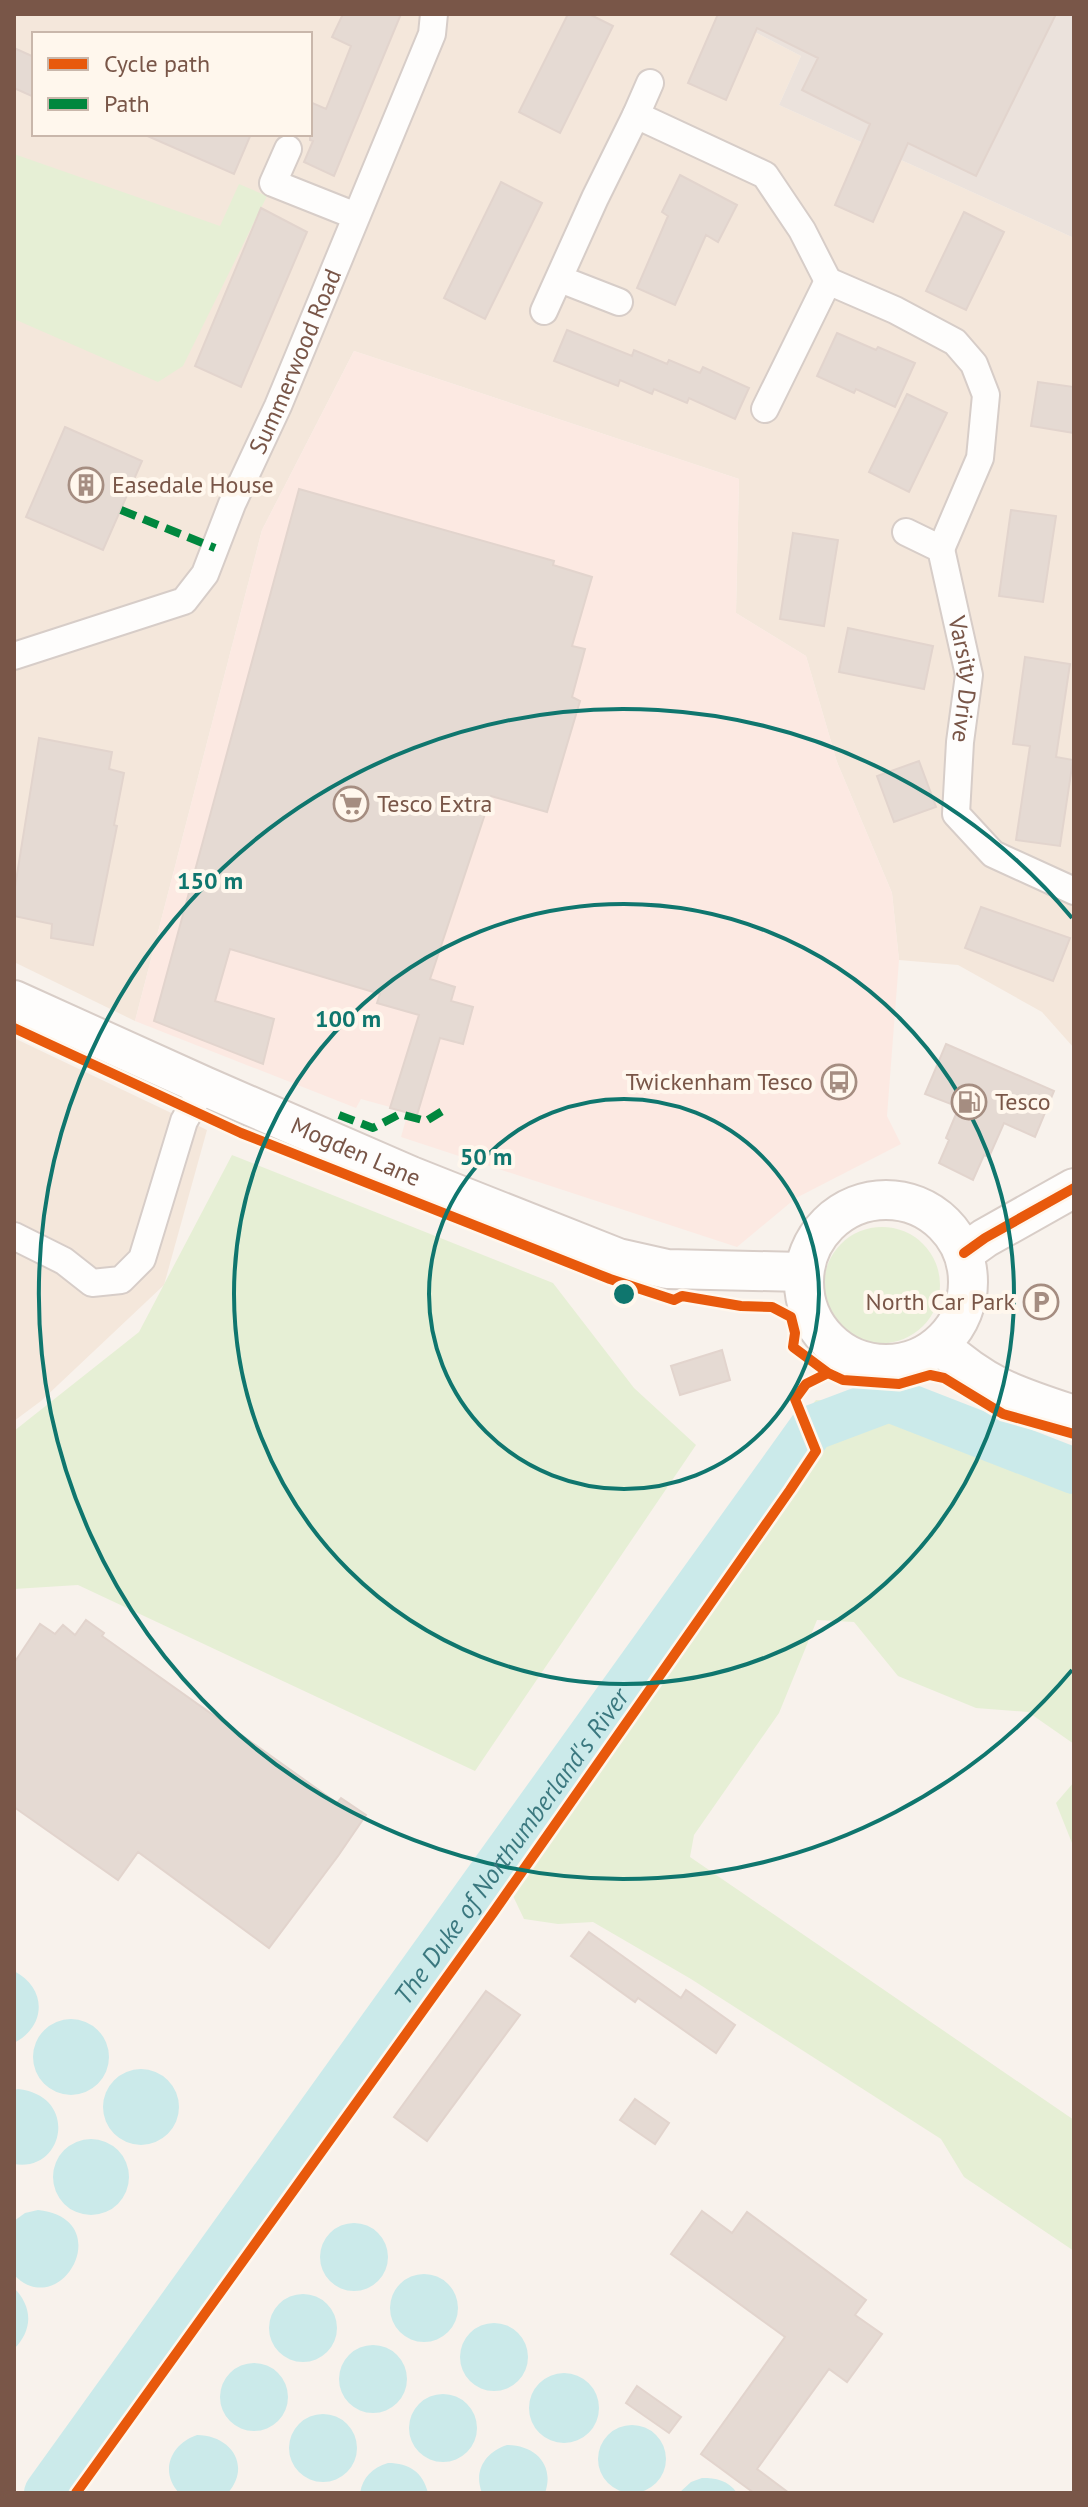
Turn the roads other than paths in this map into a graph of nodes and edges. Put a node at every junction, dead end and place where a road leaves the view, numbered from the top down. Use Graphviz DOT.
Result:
graph roads {
  1 [pos="434,14"];
  2 [pos="650,83"];
  3 [pos="636,115"];
  4 [pos="288,149"];
  5 [pos="356,216"];
  6 [pos="560,279"];
  7 [pos="828,281"];
  8 [pos="619,302"];
  9 [pos="544,311"];
  10 [pos="765,409"];
  11 [pos="906,532"];
  12 [pos="941,549"];
  13 [pos="14,656"];
  14 [pos="1074,891"];
  15 [pos="14,1000"];
  16 [pos="204,1086"];
  17 [pos="1074,1188"];
  18 [pos="14,1236"];
  19 [pos="964,1253"];
  20 [pos="802,1272"];
  21 [pos="940,1345"];
  22 [pos="1074,1415"];
  1 -- 5 [label="street, Summerwood Road"];
  2 -- 3 [label="street"];
  3 -- 6 [label="street"];
  3 -- 7 [label="street"];
  4 -- 5 [label="street"];
  5 -- 13 [label="street, Summerwood Road"];
  6 -- 8 [label="street"];
  6 -- 9 [label="street"];
  7 -- 10 [label="street"];
  7 -- 12 [label="street"];
  11 -- 12 [label="street"];
  12 -- 14 [label="street, Varsity Drive"];
  15 -- 16 [label="street, Mogden Lane"];
  16 -- 18 [label="street"];
  16 -- 20 [label="street, Mogden Lane"];
  17 -- 19 [label="street"];
  19 -- 20 [label="street"];
  19 -- 21 [label="street"];
  20 -- 21 [label="street"];
  21 -- 22 [label="street"];
}
